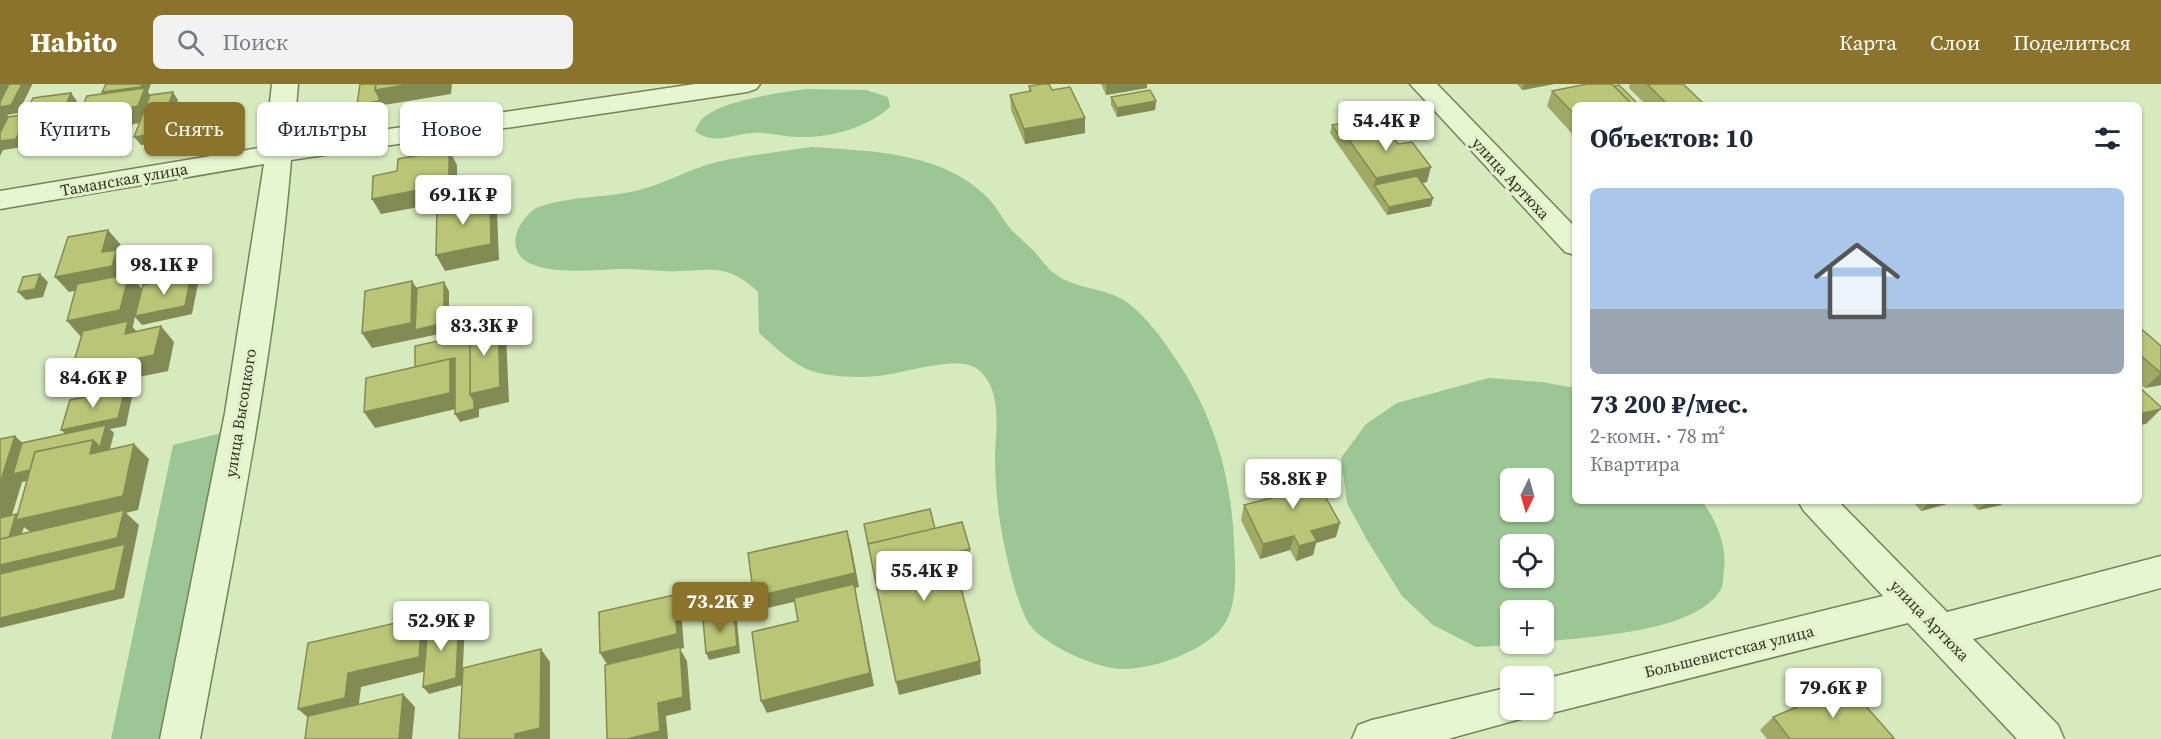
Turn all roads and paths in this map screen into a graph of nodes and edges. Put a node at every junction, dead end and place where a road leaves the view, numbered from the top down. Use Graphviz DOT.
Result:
graph roads {
  1 [pos="285,84"];
  2 [pos="747,84"];
  3 [pos="1423,84"];
  4 [pos="283,102"];
  5 [pos="388,137"];
  6 [pos="261,156"];
  7 [pos="279,156"];
  8 [pos="0,200"];
  9 [pos="1572,242"];
  10 [pos="1819,504"];
  11 [pos="2161,572"];
  12 [pos="1927,618"];
  13 [pos="1554,695"];
  14 [pos="1500,707"];
  15 [pos="180,739"];
  16 [pos="1372,739"];
  17 [pos="2044,739"];
  1 -- 4 [label="street, улица Высоцкого"];
  2 -- 5 [label="street, Таманская улица"];
  3 -- 9 [label="street, улица Артюха"];
  6 -- 8 [label="street, Таманская улица"];
  7 -- 15 [label="street, улица Высоцкого"];
  10 -- 12 [label="street, улица Артюха"];
  11 -- 12 [label="street, Большевистская улица"];
  12 -- 13 [label="street, Большевистская улица"];
  12 -- 17 [label="street, улица Артюха"];
  14 -- 16 [label="street"];
}
